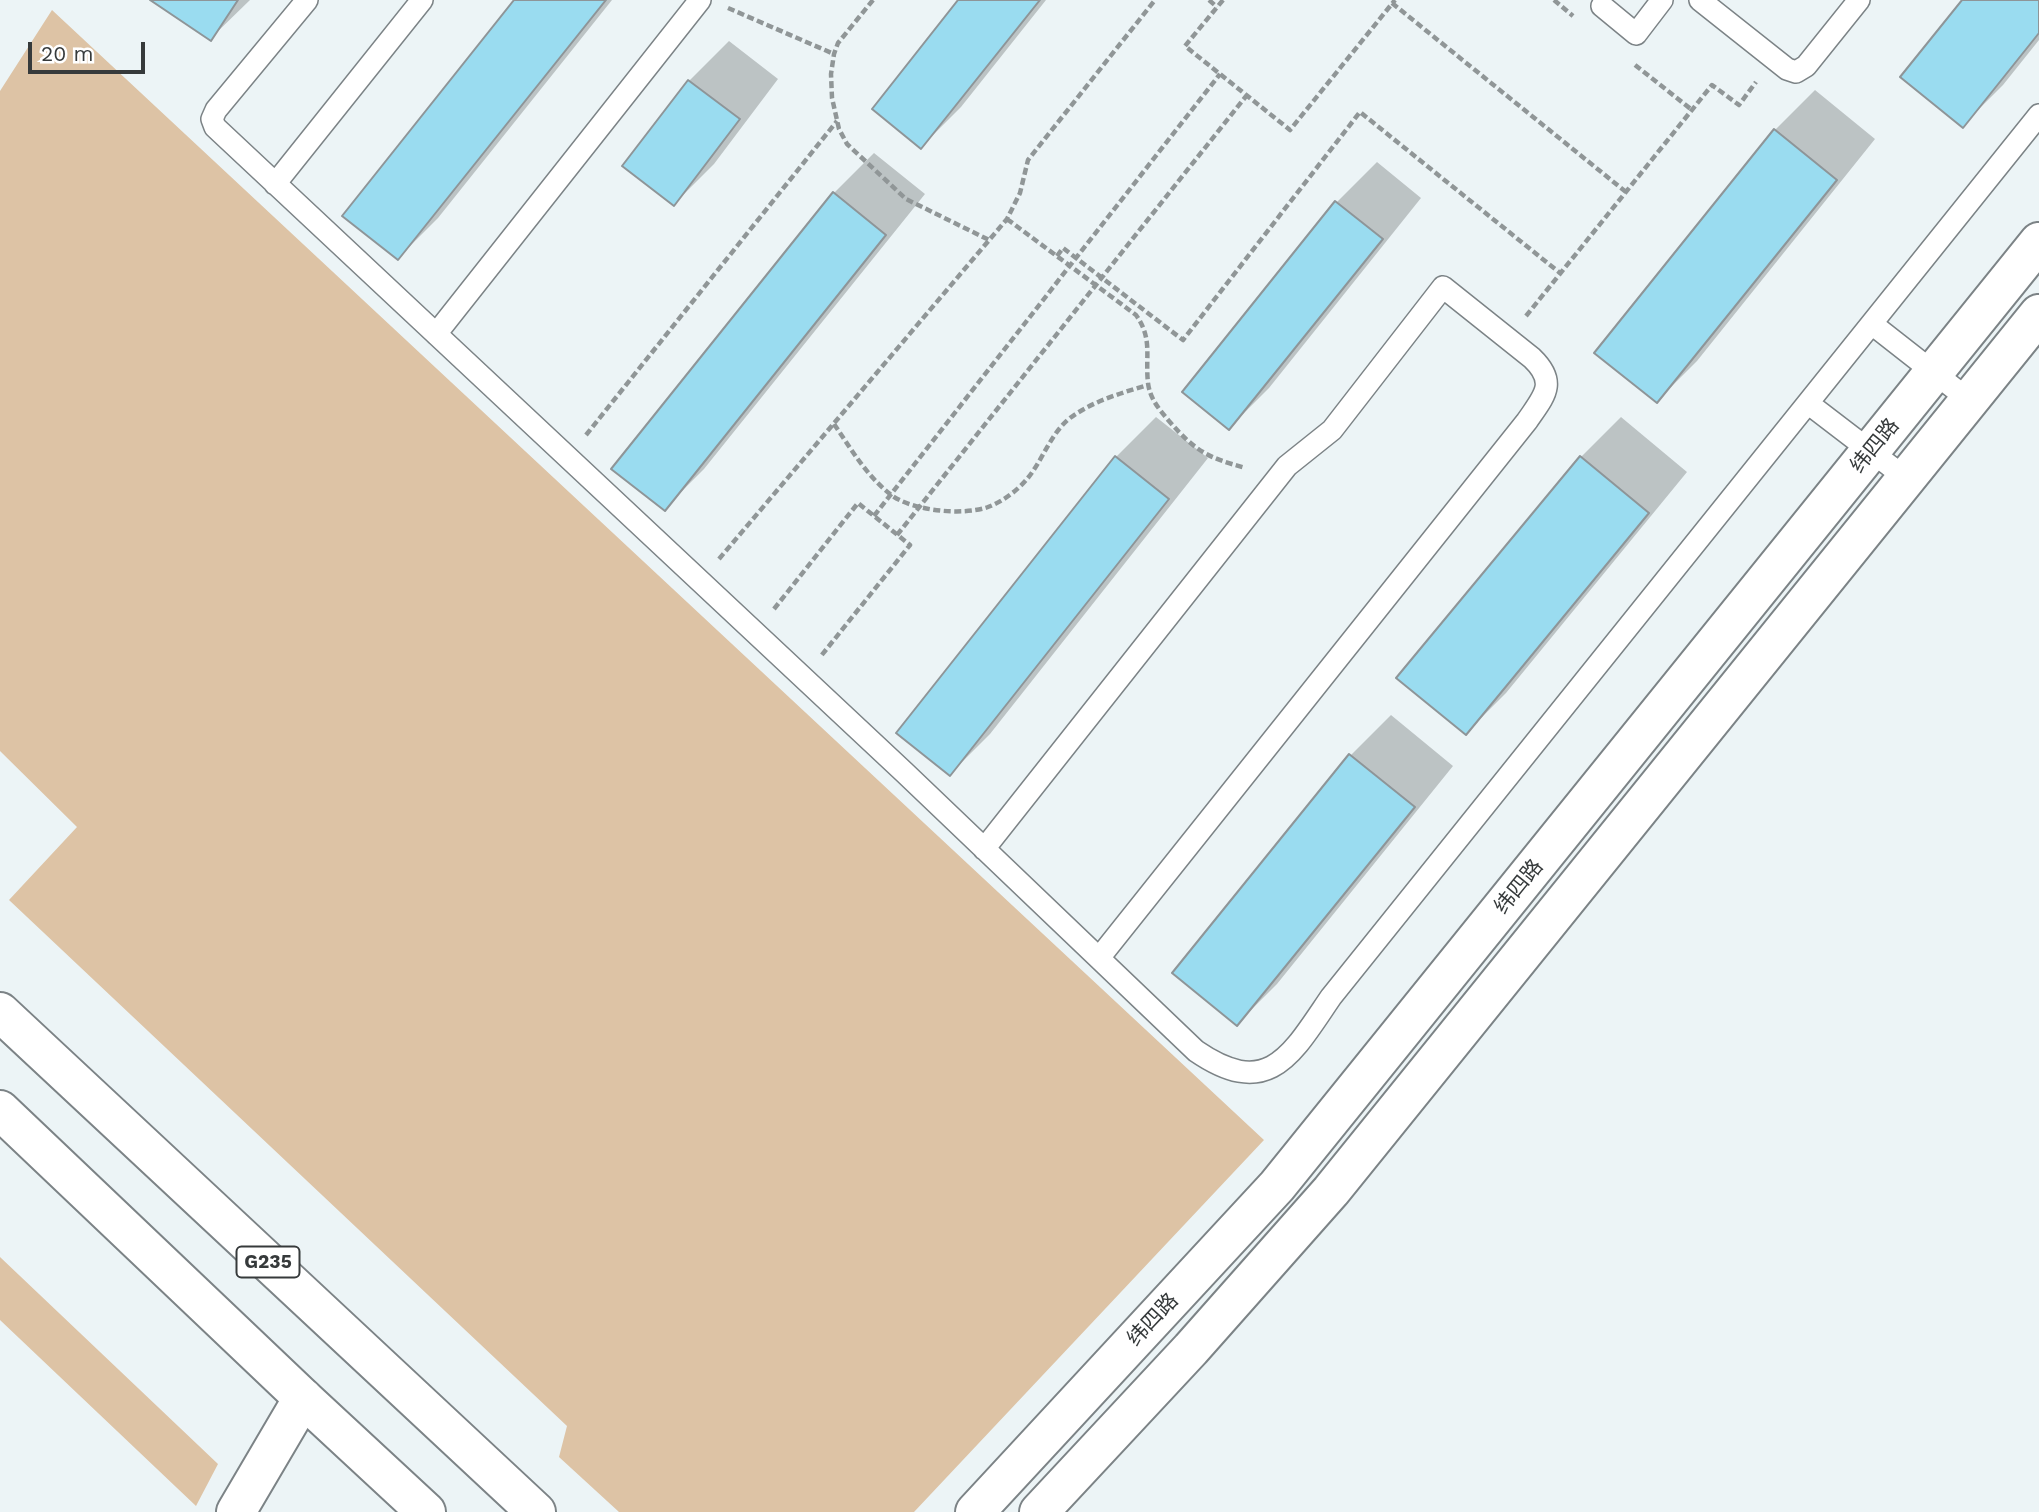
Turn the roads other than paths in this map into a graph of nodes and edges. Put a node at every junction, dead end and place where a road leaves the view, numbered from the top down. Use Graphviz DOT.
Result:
graph roads {
  1 [pos="307,0"];
  2 [pos="422,0"];
  3 [pos="700,0"];
  4 [pos="1662,0"];
  5 [pos="1700,0"];
  6 [pos="1859,0"];
  7 [pos="1602,6"];
  8 [pos="2039,115"];
  9 [pos="275,184"];
  10 [pos="2039,242"];
  11 [pos="2039,314"];
  12 [pos="1872,324"];
  13 [pos="436,334"];
  14 [pos="1934,373"];
  15 [pos="1969,400"];
  16 [pos="1809,404"];
  17 [pos="1871,451"];
  18 [pos="1907,479"];
  19 [pos="984,849"];
  20 [pos="1099,958"];
  21 [pos="0,1012"];
  22 [pos="0,1110"];
  23 [pos="303,1398"];
  24 [pos="236,1512"];
  25 [pos="426,1512"];
  26 [pos="536,1512"];
  27 [pos="975,1512"];
  28 [pos="1039,1512"];
  1 -- 9 [label="lane"];
  2 -- 9 [label="lane"];
  3 -- 13 [label="lane"];
  4 -- 7 [label="lane"];
  5 -- 6 [label="lane"];
  8 -- 12 [label="lane"];
  9 -- 13 [label="lane"];
  10 -- 14 [label="main road, 纬四路"];
  11 -- 15 [label="main road"];
  12 -- 14 [label="lane"];
  12 -- 16 [label="lane"];
  13 -- 19 [label="lane"];
  14 -- 15 [label="lane"];
  14 -- 17 [label="main road, 纬四路"];
  15 -- 18 [label="main road"];
  16 -- 17 [label="lane"];
  16 -- 20 [label="lane"];
  17 -- 18 [label="lane"];
  17 -- 27 [label="main road, 纬四路"];
  18 -- 28 [label="main road"];
  19 -- 20 [label="lane"];
  19 -- 20 [label="lane"];
  21 -- 26 [label="main road, G235"];
  22 -- 23 [label="main road"];
  23 -- 24 [label="main road"];
  23 -- 25 [label="main road"];
}
